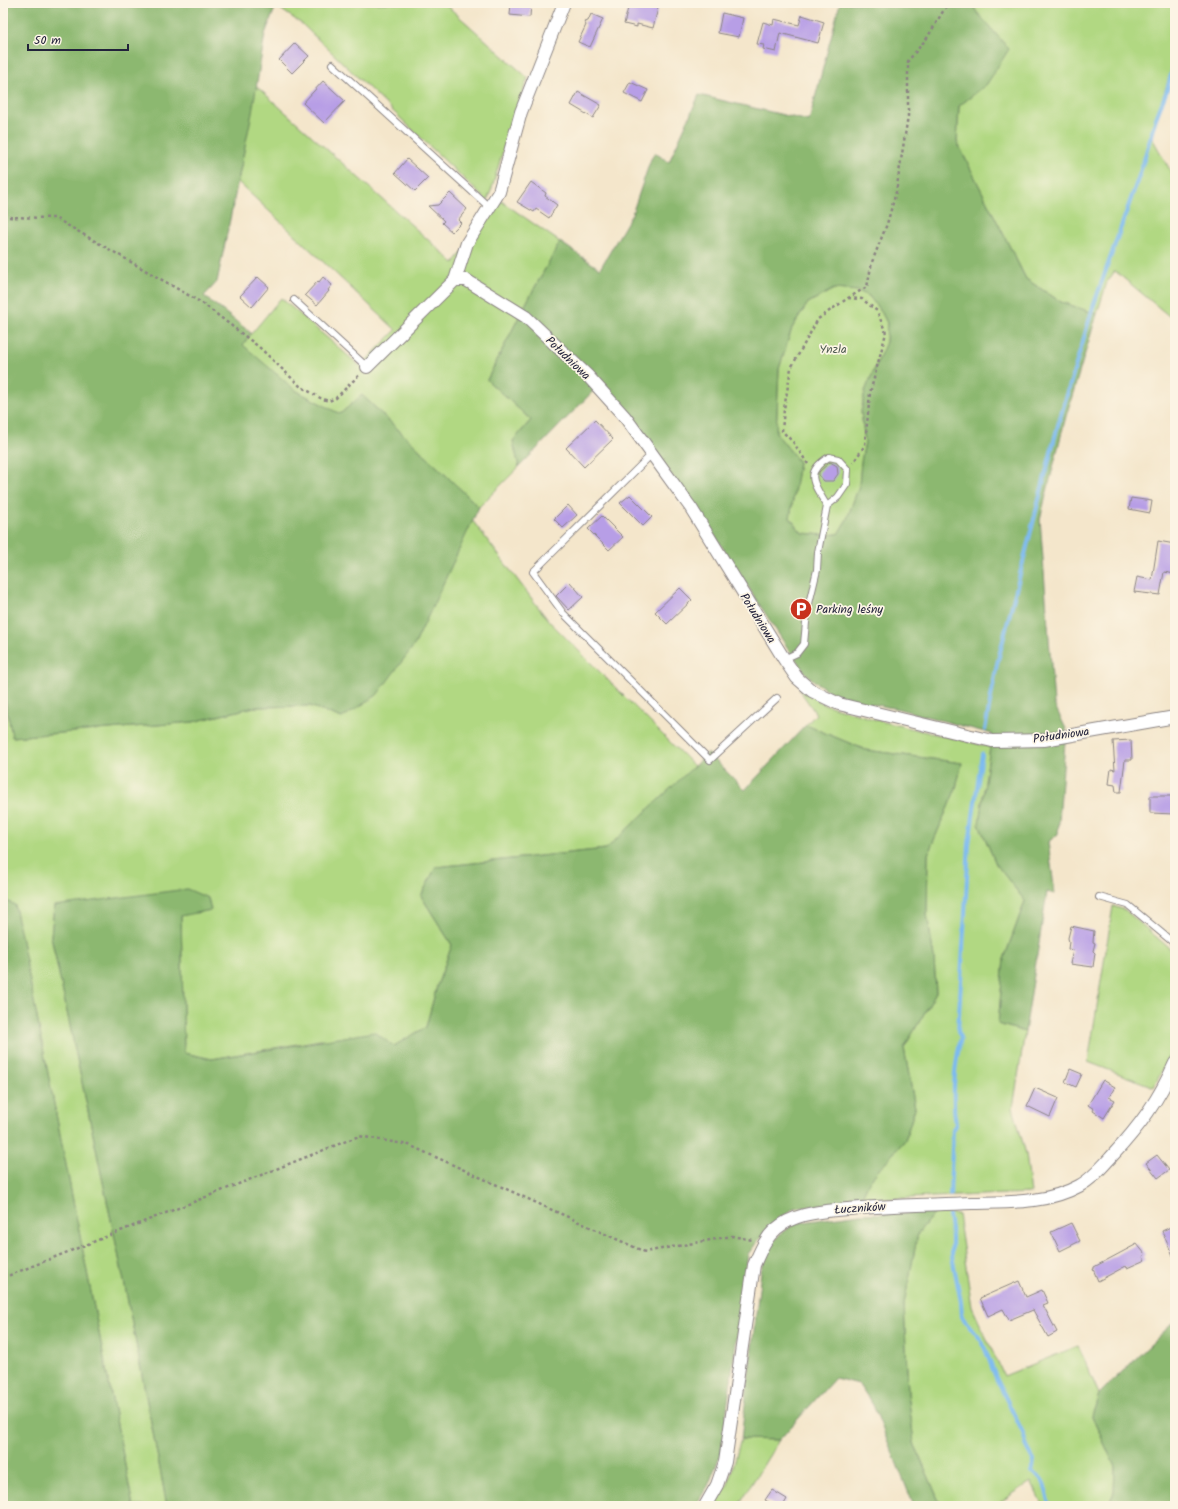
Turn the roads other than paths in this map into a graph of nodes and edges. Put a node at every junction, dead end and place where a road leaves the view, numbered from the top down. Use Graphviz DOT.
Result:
graph roads {
  1 [pos="564,3"];
  2 [pos="332,64"];
  3 [pos="489,207"];
  4 [pos="455,280"];
  5 [pos="294,300"];
  6 [pos="367,367"];
  7 [pos="652,454"];
  8 [pos="827,506"];
  9 [pos="784,659"];
  10 [pos="777,698"];
  11 [pos="1175,717"];
  12 [pos="1099,897"];
  13 [pos="1175,944"];
  14 [pos="1175,1064"];
  15 [pos="705,1506"];
  1 -- 3 [label="street"];
  2 -- 3 [label="lane"];
  3 -- 4 [label="street"];
  4 -- 6 [label="street"];
  4 -- 7 [label="street, Południowa"];
  5 -- 6 [label="lane"];
  7 -- 9 [label="street, Południowa"];
  7 -- 10 [label="lane"];
  8 -- 8 [label="lane"];
  8 -- 9 [label="lane"];
  9 -- 11 [label="street, Południowa"];
  12 -- 13 [label="lane"];
  14 -- 15 [label="street, Łuczników"];
}
